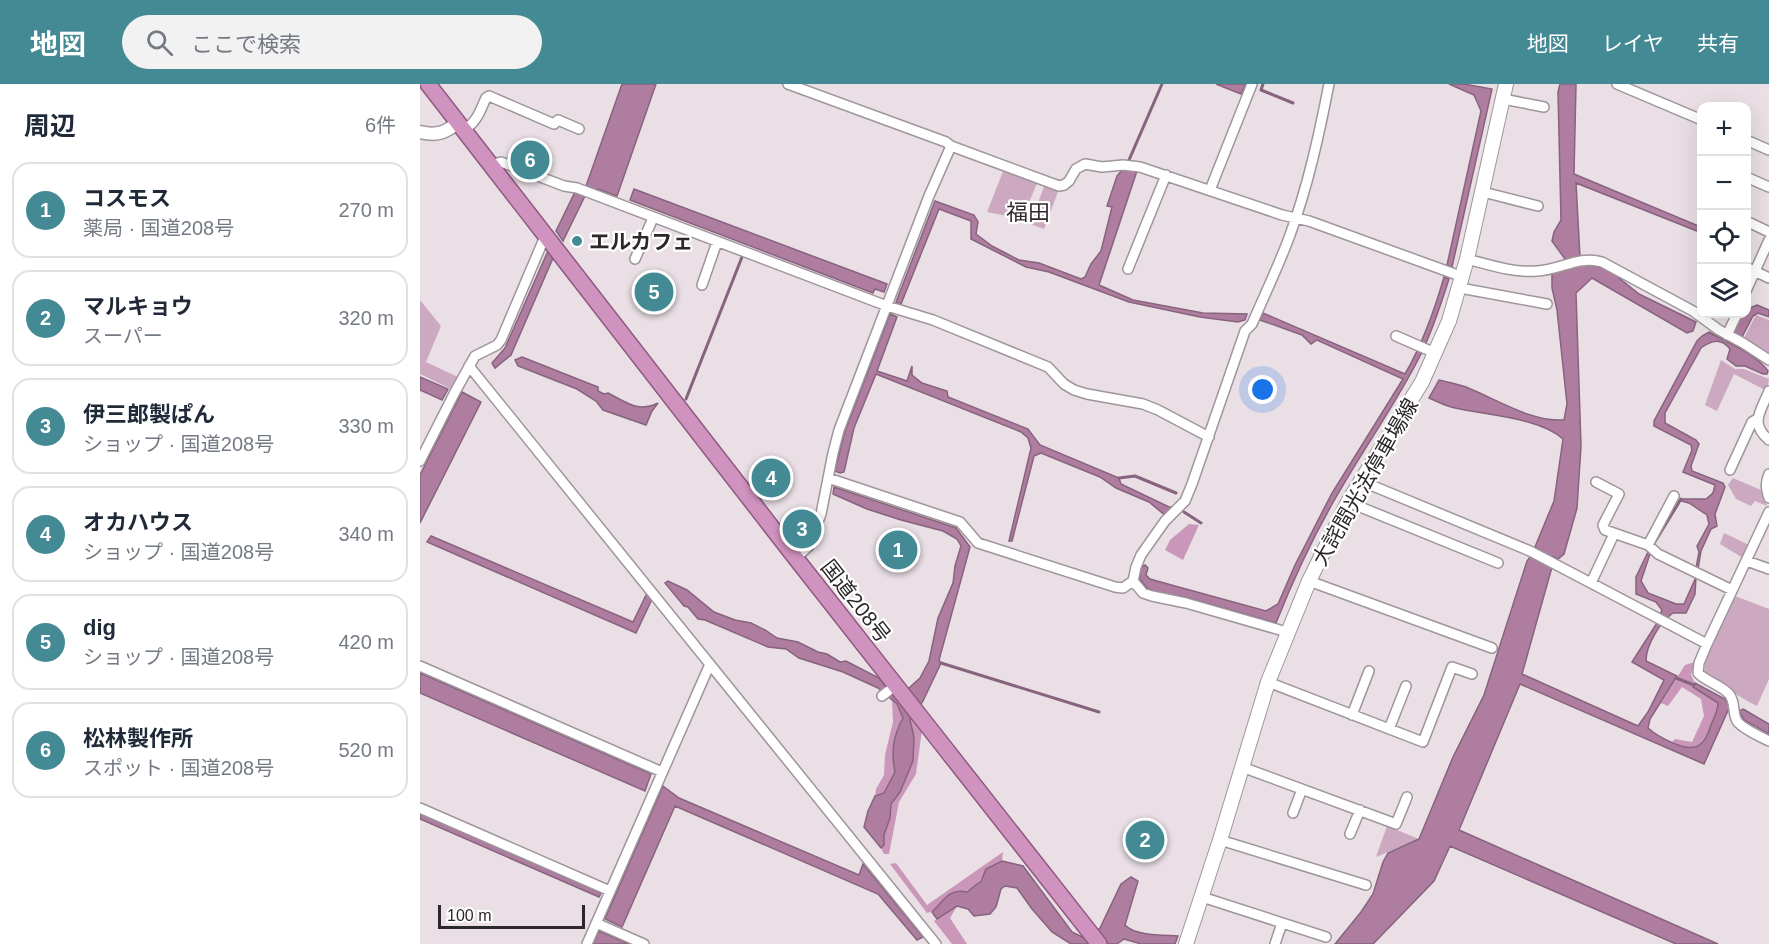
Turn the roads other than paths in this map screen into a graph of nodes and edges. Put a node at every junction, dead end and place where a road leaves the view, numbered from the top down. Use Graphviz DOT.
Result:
graph roads {
  1 [pos="428,84"];
  2 [pos="788,84"];
  3 [pos="1252,84"];
  4 [pos="1329,84"];
  5 [pos="1506,84"];
  6 [pos="1617,84"];
  7 [pos="1503,99"];
  8 [pos="1544,107"];
  9 [pos="1697,118"];
  10 [pos="458,122"];
  11 [pos="579,129"];
  12 [pos="420,132"];
  13 [pos="1751,142"];
  14 [pos="951,146"];
  15 [pos="1769,150"];
  16 [pos="490,165"];
  17 [pos="1166,175"];
  18 [pos="1751,179"];
  19 [pos="1769,187"];
  20 [pos="1210,190"];
  21 [pos="1483,192"];
  22 [pos="1538,206"];
  23 [pos="1296,217"];
  24 [pos="653,218"];
  25 [pos="1751,224"];
  26 [pos="1769,232"];
  27 [pos="546,234"];
  28 [pos="1769,240"];
  29 [pos="717,242"];
  30 [pos="634,259"];
  31 [pos="1467,259"];
  32 [pos="1751,267"];
  33 [pos="1128,269"];
  34 [pos="1751,269"];
  35 [pos="1769,278"];
  36 [pos="1461,283"];
  37 [pos="702,285"];
  38 [pos="1547,304"];
  39 [pos="887,306"];
  40 [pos="1735,318"];
  41 [pos="1727,335"];
  42 [pos="1396,336"];
  43 [pos="1427,349"];
  44 [pos="1769,360"];
  45 [pos="469,366"];
  46 [pos="1769,391"];
  47 [pos="1757,419"];
  48 [pos="1209,437"];
  49 [pos="1769,440"];
  50 [pos="420,461"];
  51 [pos="1730,470"];
  52 [pos="1769,474"];
  53 [pos="828,478"];
  54 [pos="1361,481"];
  55 [pos="1596,482"];
  56 [pos="1674,496"];
  57 [pos="1769,498"];
  58 [pos="1348,502"];
  59 [pos="1769,512"];
  60 [pos="1614,534"];
  61 [pos="1759,534"];
  62 [pos="1769,538"];
  63 [pos="1648,545"];
  64 [pos="796,558"];
  65 [pos="1747,561"];
  66 [pos="1498,563"];
  67 [pos="1769,569"];
  68 [pos="1133,581"];
  69 [pos="1308,581"];
  70 [pos="1591,583"];
  71 [pos="1732,591"];
  72 [pos="1287,632"];
  73 [pos="1707,644"];
  74 [pos="1492,648"];
  75 [pos="710,664"];
  76 [pos="420,666"];
  77 [pos="1369,671"];
  78 [pos="1472,674"];
  79 [pos="1268,682"];
  80 [pos="1406,686"];
  81 [pos="894,687"];
  82 [pos="882,696"];
  83 [pos="1352,715"];
  84 [pos="1389,729"];
  85 [pos="1769,741"];
  86 [pos="1242,767"];
  87 [pos="662,772"];
  88 [pos="1302,789"];
  89 [pos="1407,797"];
  90 [pos="420,808"];
  91 [pos="1360,810"];
  92 [pos="1293,813"];
  93 [pos="1350,834"];
  94 [pos="1220,840"];
  95 [pos="1366,885"];
  96 [pos="610,891"];
  97 [pos="1202,897"];
  98 [pos="596,923"];
  99 [pos="1282,923"];
  100 [pos="1326,937"];
  101 [pos="1094,939"];
  102 [pos="587,944"];
  103 [pos="644,944"];
  104 [pos="936,944"];
  105 [pos="1186,944"];
  106 [pos="1275,944"];
  1 -- 10 [label="highway, 国道208号"];
  2 -- 14 [label="street"];
  3 -- 20 [label="street"];
  4 -- 23 [label="street"];
  5 -- 7 [label="main road, 大詫間光法停車場線"];
  6 -- 9 [label="street"];
  7 -- 8 [label="street"];
  7 -- 21 [label="main road, 大詫間光法停車場線"];
  10 -- 11 [label="street"];
  10 -- 12 [label="street"];
  10 -- 16 [label="highway, 国道208号"];
  13 -- 15 [label="street"];
  14 -- 17 [label="street"];
  14 -- 39 [label="street"];
  16 -- 24 [label="street"];
  16 -- 27 [label="highway, 国道208号"];
  17 -- 20 [label="street"];
  17 -- 33 [label="street"];
  18 -- 19 [label="street"];
  20 -- 23 [label="street"];
  21 -- 22 [label="street"];
  21 -- 31 [label="main road, 大詫間光法停車場線"];
  23 -- 36 [label="street"];
  23 -- 48 [label="street"];
  24 -- 29 [label="street"];
  24 -- 30 [label="street"];
  25 -- 26 [label="street"];
  27 -- 45 [label="street"];
  27 -- 64 [label="highway, 国道208号"];
  28 -- 32 [label="street"];
  29 -- 37 [label="street"];
  29 -- 39 [label="street"];
  31 -- 36 [label="main road, 大詫間光法停車場線"];
  31 -- 41 [label="street"];
  34 -- 35 [label="street"];
  36 -- 38 [label="street"];
  36 -- 43 [label="main road, 大詫間光法停車場線"];
  39 -- 48 [label="street"];
  39 -- 53 [label="street"];
  40 -- 41 [label="street"];
  41 -- 44 [label="street"];
  42 -- 43 [label="street"];
  43 -- 54 [label="main road, 大詫間光法停車場線"];
  45 -- 50 [label="street"];
  45 -- 75 [label="street"];
  46 -- 47 [label="street"];
  47 -- 49 [label="street"];
  47 -- 51 [label="street"];
  48 -- 68 [label="street"];
  52 -- 57 [label="street"];
  53 -- 64 [label="street"];
  53 -- 68 [label="street"];
  54 -- 58 [label="main road, 大詫間光法停車場線"];
  54 -- 70 [label="street"];
  55 -- 60 [label="street"];
  56 -- 63 [label="street"];
  58 -- 66 [label="street"];
  58 -- 69 [label="main road, 大詫間光法停車場線"];
  59 -- 61 [label="street"];
  60 -- 63 [label="street"];
  60 -- 70 [label="street"];
  61 -- 62 [label="street"];
  61 -- 65 [label="street"];
  63 -- 71 [label="street"];
  64 -- 81 [label="highway, 国道208号"];
  65 -- 67 [label="street"];
  65 -- 71 [label="street"];
  68 -- 72 [label="street"];
  69 -- 72 [label="main road, 大詫間光法停車場線"];
  69 -- 74 [label="street"];
  70 -- 73 [label="street"];
  71 -- 73 [label="street"];
  72 -- 79 [label="main road, 大詫間光法停車場線"];
  73 -- 85 [label="street"];
  75 -- 87 [label="street"];
  75 -- 104 [label="street"];
  76 -- 87 [label="street"];
  77 -- 83 [label="street"];
  78 -- 84 [label="street"];
  79 -- 83 [label="street"];
  79 -- 86 [label="main road, 大詫間光法停車場線"];
  80 -- 84 [label="street"];
  81 -- 82 [label="street"];
  81 -- 101 [label="highway, 国道208号"];
  83 -- 84 [label="street"];
  86 -- 88 [label="street"];
  86 -- 94 [label="main road, 大詫間光法停車場線"];
  87 -- 96 [label="street"];
  88 -- 91 [label="street"];
  88 -- 92 [label="street"];
  89 -- 91 [label="street"];
  90 -- 96 [label="street"];
  91 -- 93 [label="street"];
  94 -- 95 [label="street"];
  94 -- 97 [label="main road, 大詫間光法停車場線"];
  96 -- 98 [label="street"];
  97 -- 99 [label="street"];
  97 -- 105 [label="main road, 大詫間光法停車場線"];
  98 -- 102 [label="street"];
  98 -- 103 [label="street"];
  99 -- 100 [label="street"];
  99 -- 106 [label="street"];
}
